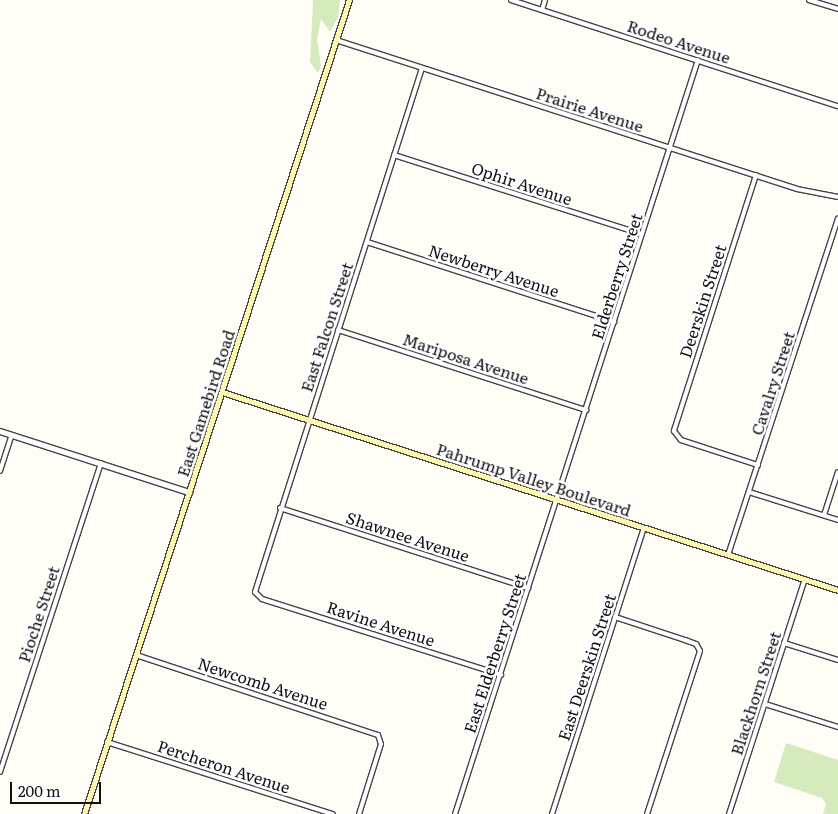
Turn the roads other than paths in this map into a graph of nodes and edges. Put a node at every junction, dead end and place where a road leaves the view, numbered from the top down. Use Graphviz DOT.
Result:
graph roads {
  1 [pos="349,0"];
  2 [pos="511,0"];
  3 [pos="545,0"];
  4 [pos="809,0"];
  5 [pos="838,9"];
  6 [pos="542,10"];
  7 [pos="336,40"];
  8 [pos="698,60"];
  9 [pos="422,68"];
  10 [pos="838,106"];
  11 [pos="670,148"];
  12 [pos="394,155"];
  13 [pos="756,175"];
  14 [pos="838,197"];
  15 [pos="838,218"];
  16 [pos="642,234"];
  17 [pos="367,242"];
  18 [pos="614,322"];
  19 [pos="338,330"];
  20 [pos="222,392"];
  21 [pos="586,410"];
  22 [pos="309,420"];
  23 [pos="0,431"];
  24 [pos="12,434"];
  25 [pos="101,463"];
  26 [pos="758,465"];
  27 [pos="0,471"];
  28 [pos="838,472"];
  29 [pos="190,492"];
  30 [pos="749,492"];
  31 [pos="557,500"];
  32 [pos="280,508"];
  33 [pos="824,515"];
  34 [pos="838,520"];
  35 [pos="644,528"];
  36 [pos="728,555"];
  37 [pos="805,580"];
  38 [pos="528,588"];
  39 [pos="838,590"];
  40 [pos="255,594"];
  41 [pos="615,617"];
  42 [pos="784,643"];
  43 [pos="136,655"];
  44 [pos="838,660"];
  45 [pos="500,674"];
  46 [pos="765,704"];
  47 [pos="838,727"];
  48 [pos="107,742"];
  49 [pos="0,772"];
  50 [pos="84,814"];
  51 [pos="333,814"];
  52 [pos="359,814"];
  53 [pos="456,814"];
  54 [pos="552,814"];
  55 [pos="647,814"];
  56 [pos="729,814"];
  1 -- 7 [label="main road, East Gamebird Road"];
  2 -- 6 [label="street, Rodeo Avenue"];
  3 -- 6 [label="street"];
  4 -- 5 [label="street"];
  6 -- 8 [label="street, Rodeo Avenue"];
  7 -- 9 [label="street, Prairie Avenue"];
  7 -- 20 [label="main road, East Gamebird Road"];
  8 -- 10 [label="street, Rodeo Avenue"];
  8 -- 11 [label="street, Elderberry Street"];
  9 -- 11 [label="street, Prairie Avenue"];
  9 -- 12 [label="street, East Falcon Street"];
  11 -- 13 [label="street, Prairie Avenue"];
  11 -- 16 [label="street, Elderberry Street"];
  12 -- 16 [label="street, Ophir Avenue"];
  12 -- 17 [label="street, East Falcon Street"];
  13 -- 14 [label="street, Prairie Avenue"];
  13 -- 26 [label="street, Deerskin Street"];
  15 -- 26 [label="street, Cavalry Street"];
  16 -- 18 [label="street, Elderberry Street"];
  17 -- 18 [label="street, Newberry Avenue"];
  17 -- 19 [label="street, East Falcon Street"];
  18 -- 21 [label="street, Elderberry Street"];
  19 -- 21 [label="street, Mariposa Avenue"];
  19 -- 22 [label="street, East Falcon Street"];
  20 -- 22 [label="main road, Pahrump Valley Boulevard"];
  20 -- 29 [label="main road, East Gamebird Road"];
  21 -- 31 [label="street, Elderberry Street"];
  22 -- 31 [label="main road, Pahrump Valley Boulevard"];
  22 -- 32 [label="street, East Falcon Street"];
  23 -- 24 [label="street"];
  24 -- 25 [label="street"];
  24 -- 27 [label="street"];
  25 -- 29 [label="street"];
  25 -- 49 [label="street, Pioche Street"];
  26 -- 30 [label="street, Cavalry Street"];
  28 -- 33 [label="street"];
  29 -- 43 [label="main road, East Gamebird Road"];
  30 -- 33 [label="street"];
  30 -- 36 [label="street, Cavalry Street"];
  31 -- 35 [label="main road, Pahrump Valley Boulevard"];
  31 -- 38 [label="street, East Elderberry Street"];
  32 -- 38 [label="street, Shawnee Avenue"];
  32 -- 40 [label="street, East Falcon Street"];
  33 -- 34 [label="street"];
  35 -- 36 [label="main road, Pahrump Valley Boulevard"];
  35 -- 41 [label="street, East Deerskin Street"];
  36 -- 37 [label="main road, Pahrump Valley Boulevard"];
  37 -- 39 [label="main road, Pahrump Valley Boulevard"];
  37 -- 42 [label="street, Blackhorn Street"];
  38 -- 45 [label="street, East Elderberry Street"];
  40 -- 45 [label="street, Ravine Avenue"];
  41 -- 54 [label="street, East Deerskin Street"];
  41 -- 55 [label="street"];
  42 -- 44 [label="street"];
  42 -- 46 [label="street, Blackhorn Street"];
  43 -- 48 [label="main road, East Gamebird Road"];
  43 -- 52 [label="street, Newcomb Avenue"];
  45 -- 53 [label="street, East Elderberry Street"];
  46 -- 47 [label="street"];
  46 -- 56 [label="street, Blackhorn Street"];
  48 -- 50 [label="main road, East Gamebird Road"];
  48 -- 51 [label="street, Percheron Avenue"];
}
